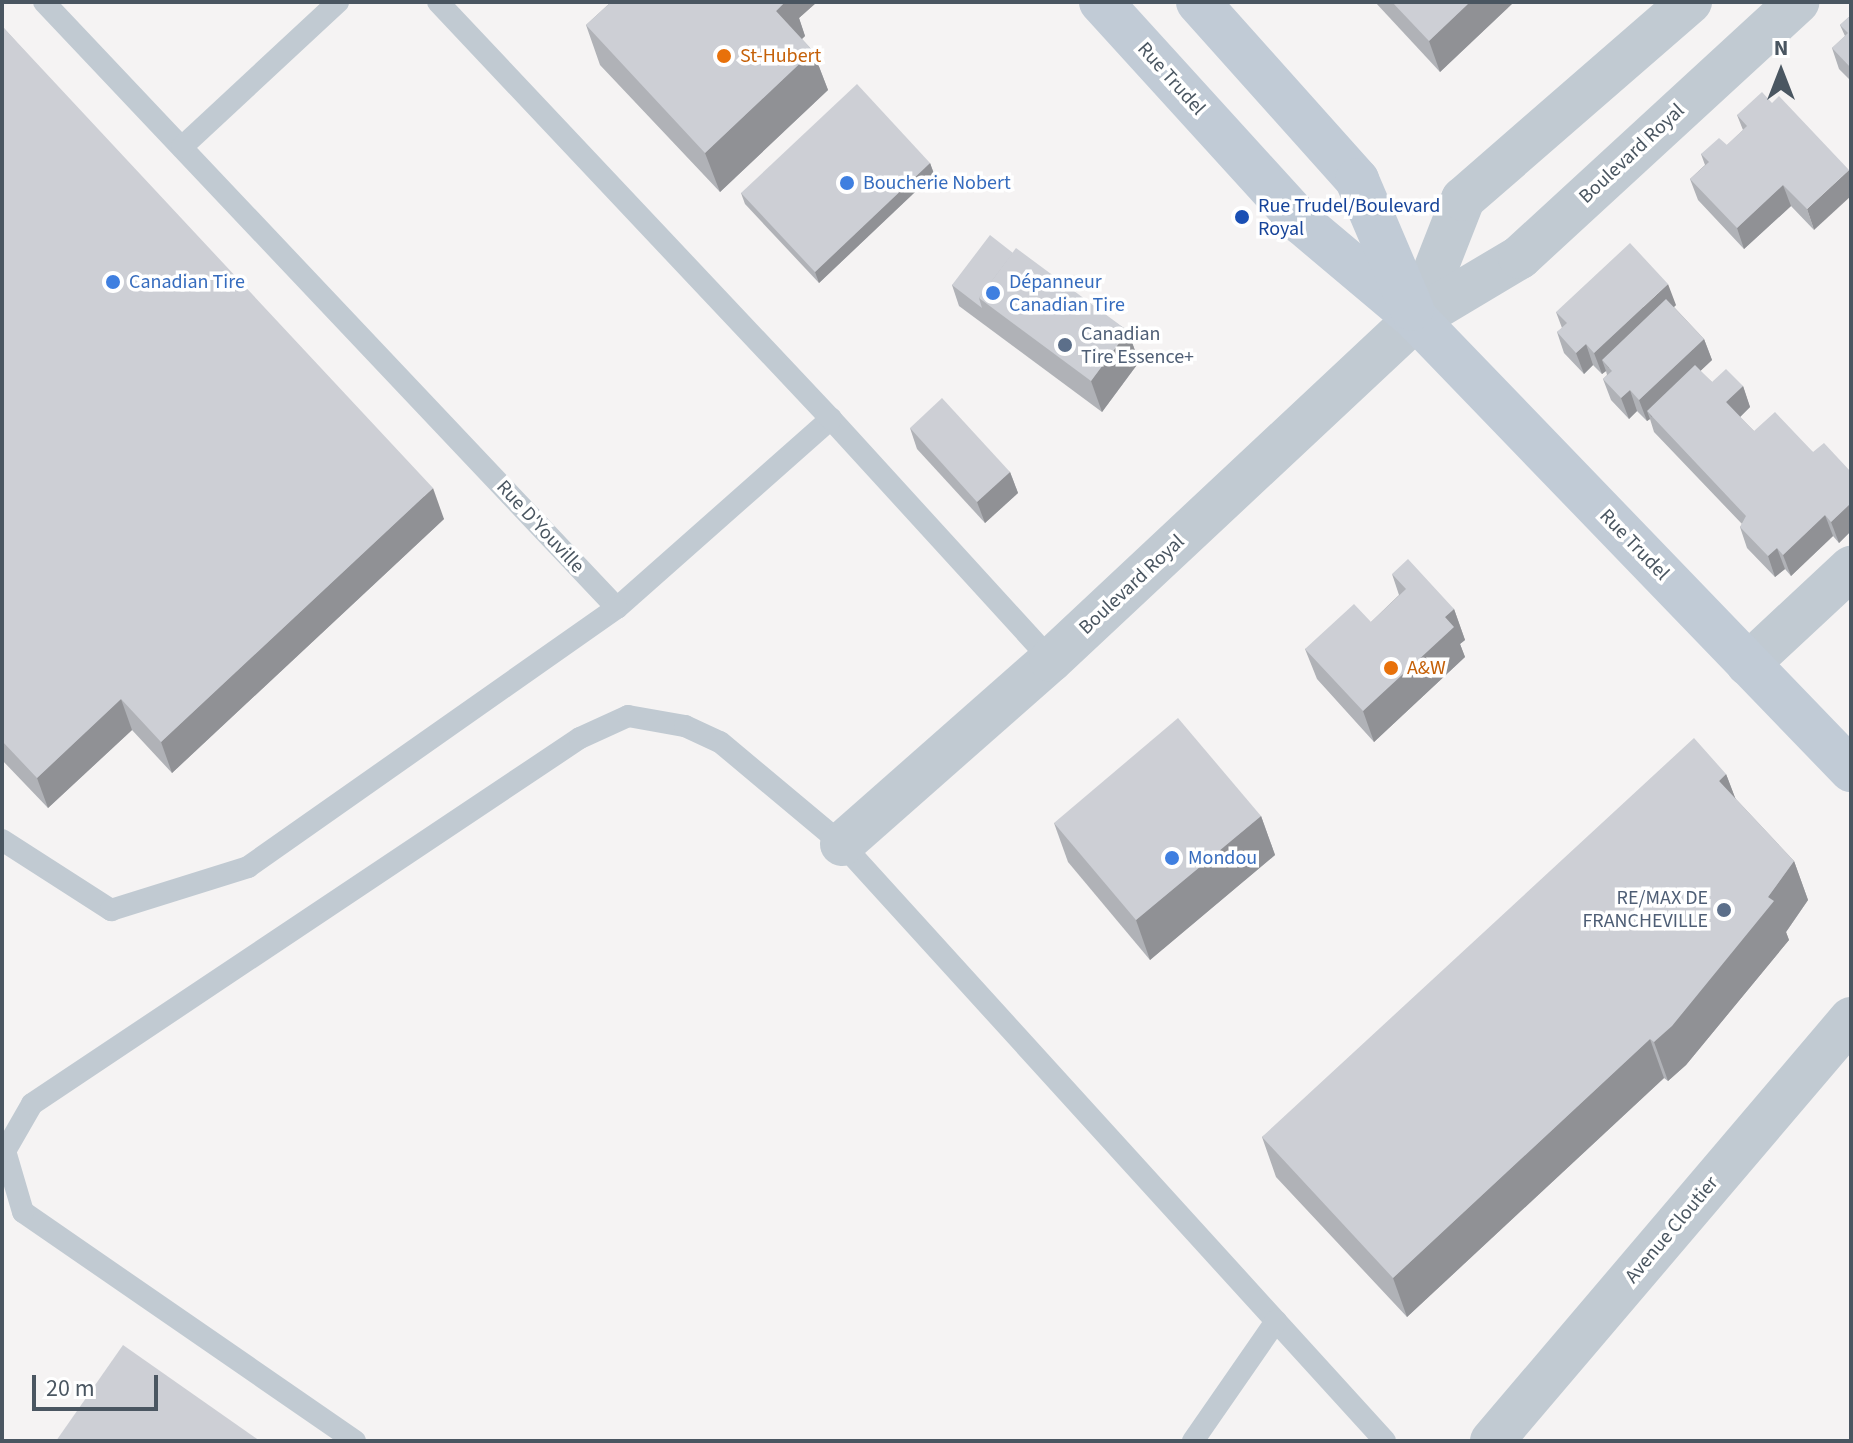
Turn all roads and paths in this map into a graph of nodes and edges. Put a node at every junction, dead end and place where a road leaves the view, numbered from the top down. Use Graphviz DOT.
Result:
graph roads {
  1 [pos="44,2"];
  2 [pos="338,2"];
  3 [pos="438,2"];
  4 [pos="1101,2"];
  5 [pos="1198,2"];
  6 [pos="1690,2"];
  7 [pos="1797,2"];
  8 [pos="182,147"];
  9 [pos="1416,319"];
  10 [pos="831,419"];
  11 [pos="1851,568"];
  12 [pos="617,608"];
  13 [pos="1051,660"];
  14 [pos="1748,664"];
  15 [pos="1851,770"];
  16 [pos="2,840"];
  17 [pos="842,844"];
  18 [pos="1851,1019"];
  19 [pos="1276,1321"];
  20 [pos="355,1441"];
  21 [pos="1193,1441"];
  22 [pos="1385,1441"];
  23 [pos="1492,1441"];
  1 -- 8 [label="lane, Rue D'Youville"];
  2 -- 8 [label="lane"];
  3 -- 10 [label="lane"];
  4 -- 9 [label="main road, Rue Trudel"];
  5 -- 9 [label="main road, Rue Trudel"];
  6 -- 9 [label="street, Boulevard Royal"];
  7 -- 9 [label="street, Boulevard Royal"];
  8 -- 12 [label="lane, Rue D'Youville"];
  9 -- 13 [label="street, Boulevard Royal"];
  9 -- 14 [label="main road, Rue Trudel"];
  10 -- 12 [label="lane"];
  10 -- 13 [label="lane"];
  11 -- 14 [label="street"];
  12 -- 16 [label="lane"];
  13 -- 17 [label="street, Boulevard Royal"];
  14 -- 15 [label="main road, Rue Trudel"];
  17 -- 19 [label="lane"];
  17 -- 20 [label="lane"];
  18 -- 23 [label="street, Avenue Cloutier"];
  19 -- 21 [label="lane"];
  19 -- 22 [label="lane"];
}
